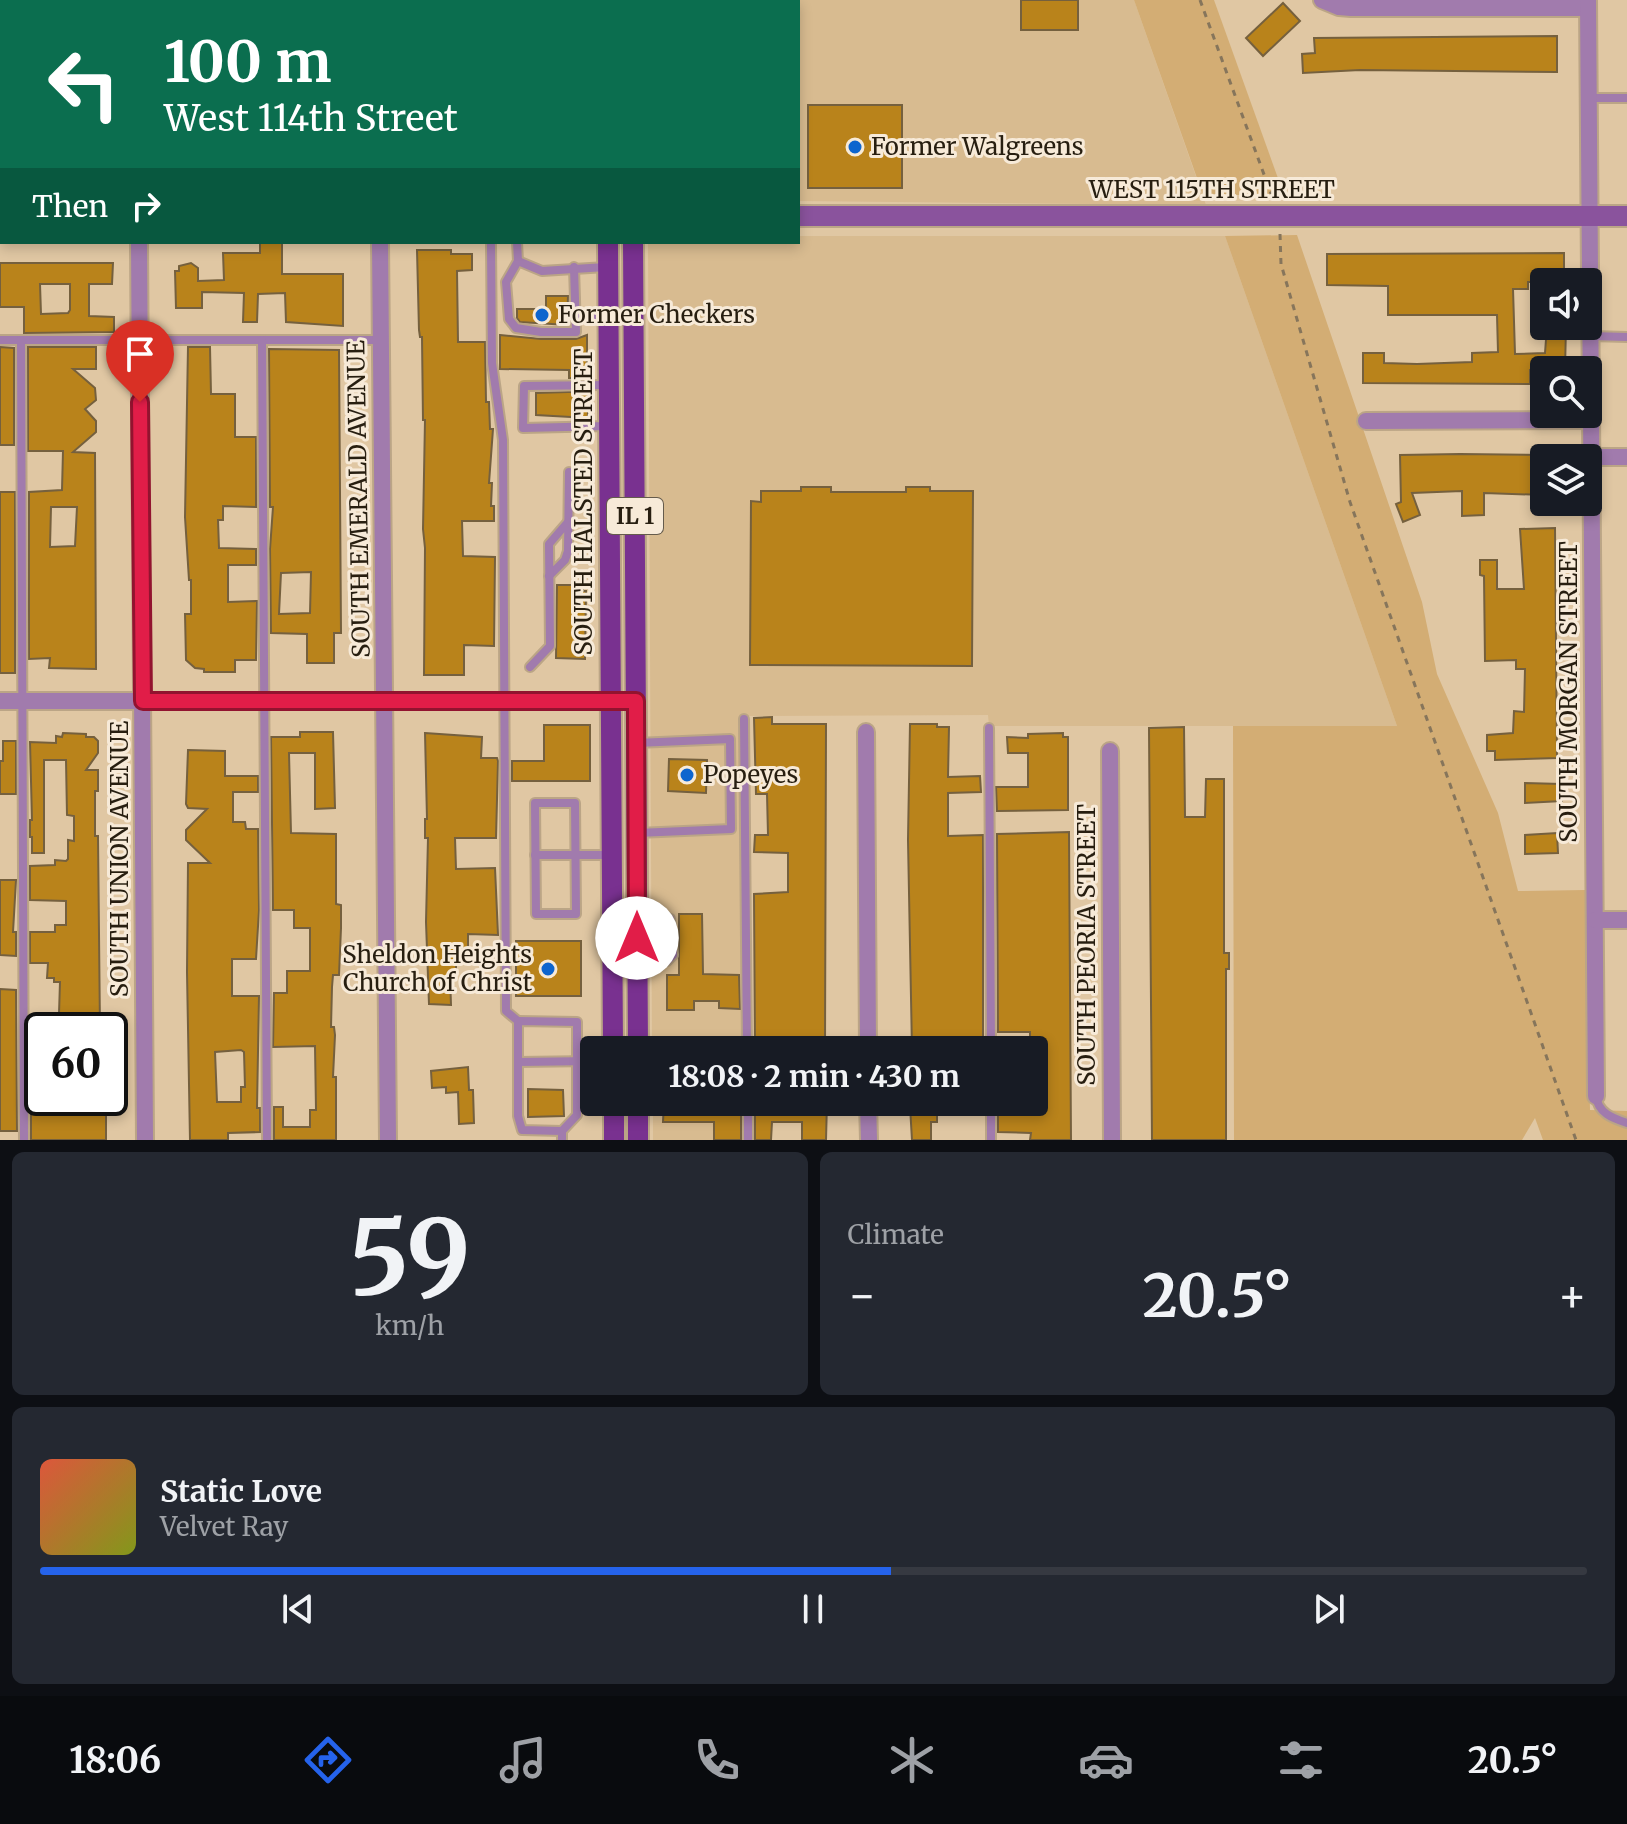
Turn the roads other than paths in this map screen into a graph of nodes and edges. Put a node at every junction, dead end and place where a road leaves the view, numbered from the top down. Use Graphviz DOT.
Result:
graph roads {
  1 [pos="1324,1"];
  2 [pos="1588,4"];
  3 [pos="1589,98"];
  4 [pos="1627,98"];
  5 [pos="800,216"];
  6 [pos="1590,216"];
  7 [pos="1627,216"];
  8 [pos="139,244"];
  9 [pos="380,244"];
  10 [pos="491,244"];
  11 [pos="517,244"];
  12 [pos="608,244"];
  13 [pos="633,244"];
  14 [pos="518,261"];
  15 [pos="574,267"];
  16 [pos="608,267"];
  17 [pos="1590,268"];
  18 [pos="608,317"];
  19 [pos="575,318"];
  20 [pos="1602,336"];
  21 [pos="1627,337"];
  22 [pos="0,340"];
  23 [pos="21,340"];
  24 [pos="140,340"];
  25 [pos="262,340"];
  26 [pos="381,340"];
  27 [pos="609,385"];
  28 [pos="1530,420"];
  29 [pos="1366,421"];
  30 [pos="609,426"];
  31 [pos="1602,457"];
  32 [pos="1627,457"];
  33 [pos="569,472"];
  34 [pos="1592,516"];
  35 [pos="568,522"];
  36 [pos="549,576"];
  37 [pos="530,667"];
  38 [pos="0,701"];
  39 [pos="21,701"];
  40 [pos="143,701"];
  41 [pos="264,701"];
  42 [pos="385,701"];
  43 [pos="505,701"];
  44 [pos="611,701"];
  45 [pos="636,701"];
  46 [pos="744,719"];
  47 [pos="989,728"];
  48 [pos="866,732"];
  49 [pos="636,743"];
  50 [pos="1110,751"];
  51 [pos="636,833"];
  52 [pos="535,855"];
  53 [pos="575,855"];
  54 [pos="612,855"];
  55 [pos="637,916"];
  56 [pos="1595,920"];
  57 [pos="1627,920"];
  58 [pos="637,961"];
  59 [pos="518,1021"];
  60 [pos="613,1036"];
  61 [pos="638,1036"];
  62 [pos="747,1036"];
  63 [pos="868,1036"];
  64 [pos="991,1036"];
  65 [pos="577,1061"];
  66 [pos="518,1062"];
  67 [pos="1596,1096"];
  68 [pos="614,1116"];
  69 [pos="638,1116"];
  70 [pos="748,1116"];
  71 [pos="868,1116"];
  72 [pos="991,1116"];
  73 [pos="1627,1123"];
  74 [pos="562,1136"];
  75 [pos="24,1140"];
  76 [pos="145,1140"];
  77 [pos="267,1140"];
  78 [pos="388,1140"];
  79 [pos="614,1140"];
  80 [pos="638,1140"];
  81 [pos="748,1140"];
  82 [pos="869,1140"];
  83 [pos="991,1140"];
  84 [pos="1112,1140"];
  1 -- 2 [label="street"];
  2 -- 3 [label="street, SOUTH MORGAN STREET"];
  3 -- 4 [label="lane"];
  3 -- 6 [label="street, SOUTH MORGAN STREET"];
  5 -- 6 [label="street, WEST 115TH STREET"];
  6 -- 7 [label="street, WEST 115TH STREET"];
  6 -- 17 [label="street, SOUTH MORGAN STREET"];
  8 -- 24 [label="street, SOUTH UNION AVENUE"];
  9 -- 26 [label="street, SOUTH EMERALD AVENUE"];
  10 -- 43 [label="lane"];
  11 -- 14 [label="lane"];
  12 -- 16 [label="main road, SOUTH HALSTED STREET / IL 1"];
  13 -- 45 [label="main road, SOUTH HALSTED STREET / IL 1"];
  14 -- 15 [label="lane"];
  14 -- 19 [label="lane"];
  15 -- 16 [label="lane"];
  15 -- 19 [label="lane"];
  16 -- 18 [label="main road, SOUTH HALSTED STREET / IL 1"];
  18 -- 19 [label="lane"];
  18 -- 27 [label="main road, SOUTH HALSTED STREET / IL 1"];
  20 -- 21 [label="lane"];
  22 -- 23 [label="lane"];
  23 -- 24 [label="lane"];
  23 -- 39 [label="lane"];
  24 -- 25 [label="lane"];
  24 -- 40 [label="street, SOUTH UNION AVENUE"];
  25 -- 26 [label="lane"];
  25 -- 41 [label="lane"];
  26 -- 42 [label="street, SOUTH EMERALD AVENUE"];
  27 -- 30 [label="main road, SOUTH HALSTED STREET / IL 1"];
  27 -- 30 [label="lane"];
  28 -- 29 [label="street"];
  30 -- 44 [label="main road, SOUTH HALSTED STREET / IL 1"];
  31 -- 32 [label="street"];
  33 -- 35 [label="lane"];
  34 -- 56 [label="street, SOUTH MORGAN STREET"];
  35 -- 36 [label="lane"];
  35 -- 36 [label="lane"];
  36 -- 37 [label="lane"];
  38 -- 39 [label="street"];
  39 -- 40 [label="street"];
  39 -- 75 [label="lane"];
  40 -- 41 [label="street"];
  40 -- 76 [label="street, SOUTH UNION AVENUE"];
  41 -- 42 [label="street"];
  41 -- 77 [label="lane"];
  42 -- 43 [label="street"];
  42 -- 78 [label="street, SOUTH EMERALD AVENUE"];
  43 -- 44 [label="street"];
  43 -- 59 [label="lane"];
  44 -- 45 [label="street"];
  44 -- 54 [label="main road, SOUTH HALSTED STREET / IL 1"];
  45 -- 49 [label="main road, SOUTH HALSTED STREET / IL 1"];
  46 -- 62 [label="lane"];
  47 -- 64 [label="lane"];
  48 -- 63 [label="street"];
  49 -- 51 [label="main road, SOUTH HALSTED STREET / IL 1"];
  49 -- 51 [label="lane"];
  50 -- 84 [label="street, SOUTH PEORIA STREET"];
  51 -- 55 [label="main road, SOUTH HALSTED STREET / IL 1"];
  52 -- 53 [label="lane"];
  52 -- 53 [label="lane"];
  52 -- 53 [label="lane"];
  53 -- 54 [label="lane"];
  54 -- 60 [label="main road, SOUTH HALSTED STREET / IL 1"];
  55 -- 58 [label="main road, SOUTH HALSTED STREET / IL 1"];
  55 -- 58 [label="lane"];
  56 -- 57 [label="street"];
  56 -- 67 [label="street, SOUTH MORGAN STREET"];
  58 -- 61 [label="main road, SOUTH HALSTED STREET / IL 1"];
  59 -- 65 [label="lane"];
  59 -- 66 [label="lane"];
  65 -- 66 [label="lane"];
  65 -- 74 [label="lane"];
  66 -- 74 [label="lane"];
  67 -- 73 [label="lane"];
  68 -- 79 [label="main road"];
  69 -- 80 [label="main road"];
  70 -- 81 [label="lane"];
  71 -- 82 [label="street"];
  72 -- 83 [label="lane"];
}
